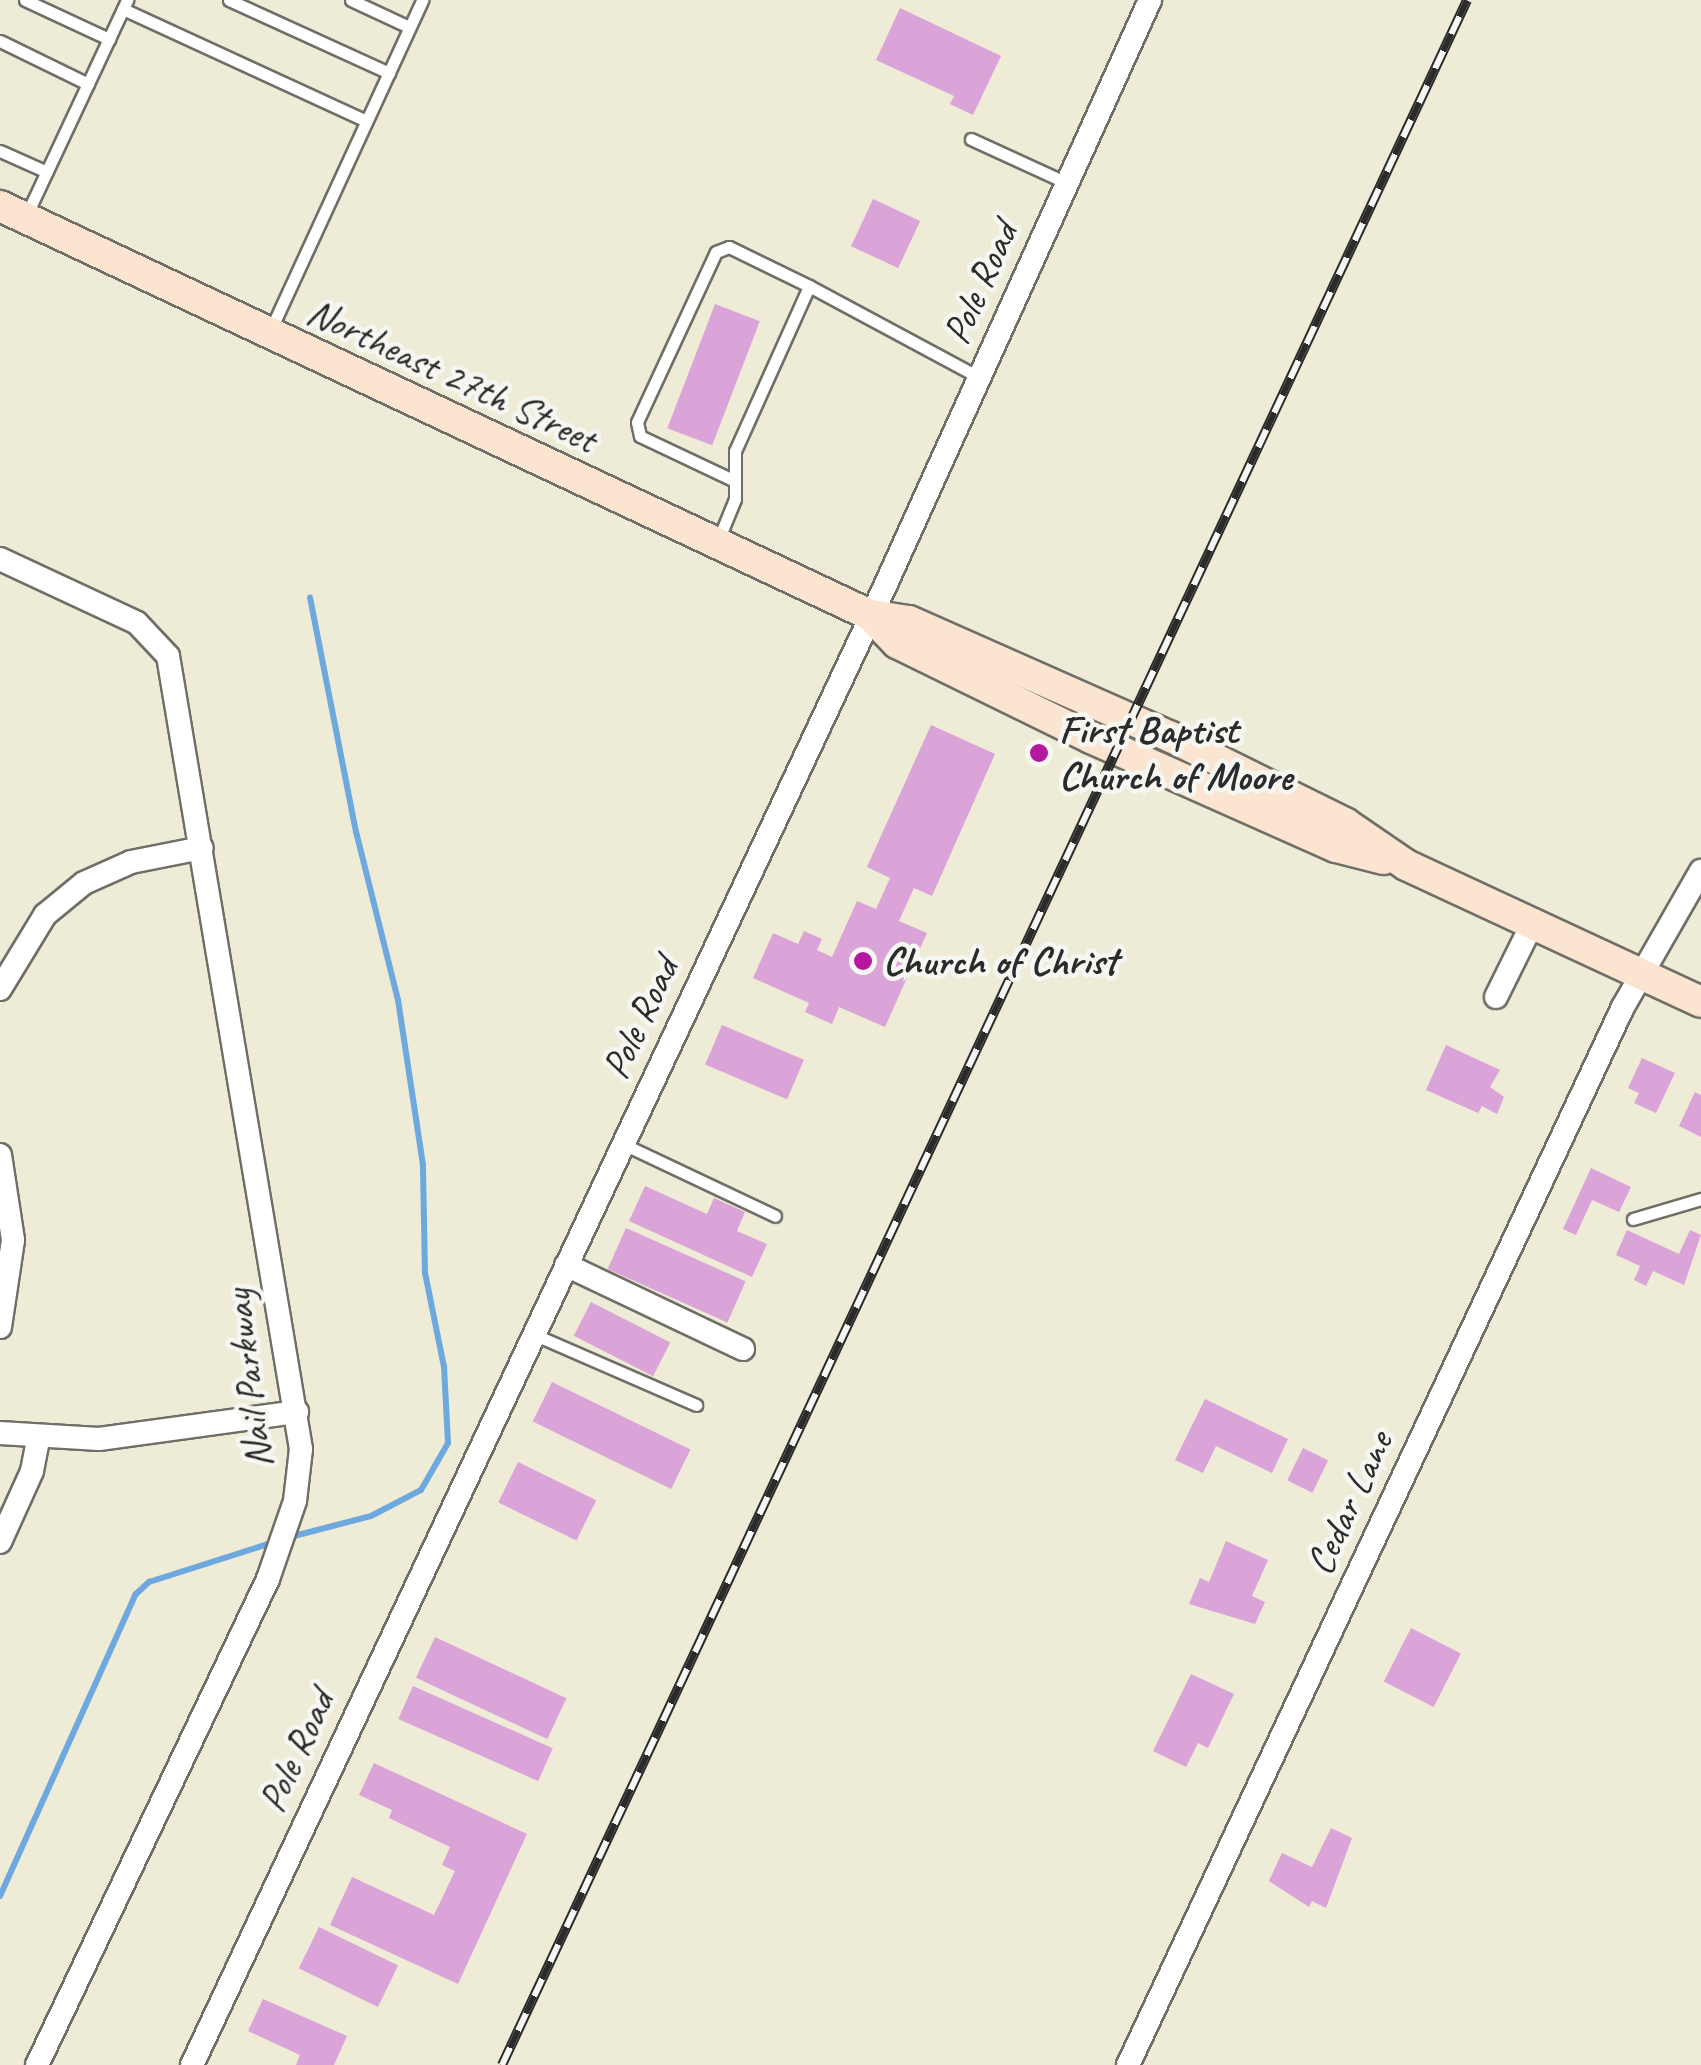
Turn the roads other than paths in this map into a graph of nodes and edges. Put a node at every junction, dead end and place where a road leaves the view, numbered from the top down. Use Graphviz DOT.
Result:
graph roads {
  1 [pos="24,0"];
  2 [pos="229,0"];
  3 [pos="352,0"];
  4 [pos="422,0"];
  5 [pos="1150,0"];
  6 [pos="125,4"];
  7 [pos="410,27"];
  8 [pos="109,39"];
  9 [pos="0,41"];
  10 [pos="388,73"];
  11 [pos="88,84"];
  12 [pos="366,121"];
  13 [pos="971,139"];
  14 [pos="0,151"];
  15 [pos="47,172"];
  16 [pos="1067,183"];
  17 [pos="12,212"];
  18 [pos="809,286"];
  19 [pos="269,333"];
  20 [pos="978,377"];
  21 [pos="735,482"];
  22 [pos="716,543"];
  23 [pos="0,559"];
  24 [pos="870,615"];
  25 [pos="202,848"];
  26 [pos="1701,871"];
  27 [pos="1532,924"];
  28 [pos="1643,976"];
  29 [pos="0,989"];
  30 [pos="1496,997"];
  31 [pos="1701,1002"];
  32 [pos="622,1144"];
  33 [pos="0,1154"];
  34 [pos="1701,1199"];
  35 [pos="776,1216"];
  36 [pos="1633,1219"];
  37 [pos="566,1265"];
  38 [pos="0,1327"];
  39 [pos="533,1334"];
  40 [pos="743,1348"];
  41 [pos="696,1405"];
  42 [pos="296,1412"];
  43 [pos="0,1433"];
  44 [pos="38,1439"];
  45 [pos="0,1542"];
  46 [pos="37,2065"];
  47 [pos="192,2065"];
  48 [pos="1128,2065"];
  1 -- 8 [label="lane"];
  2 -- 10 [label="lane"];
  3 -- 7 [label="lane"];
  4 -- 7 [label="lane"];
  5 -- 16 [label="street, Pole Road"];
  6 -- 8 [label="lane"];
  6 -- 12 [label="lane"];
  7 -- 10 [label="lane"];
  8 -- 11 [label="lane"];
  9 -- 11 [label="lane"];
  10 -- 12 [label="lane"];
  11 -- 15 [label="lane"];
  12 -- 19 [label="lane"];
  13 -- 16 [label="lane"];
  14 -- 15 [label="lane"];
  15 -- 17 [label="lane"];
  16 -- 20 [label="street, Pole Road"];
  17 -- 19 [label="main road, Northeast 27th Street"];
  18 -- 20 [label="lane"];
  18 -- 21 [label="lane"];
  18 -- 21 [label="lane"];
  19 -- 22 [label="main road, Northeast 27th Street"];
  20 -- 24 [label="street, Pole Road"];
  21 -- 22 [label="lane"];
  22 -- 24 [label="main road, Northeast 27th Street"];
  23 -- 25 [label="street, Nail Parkway"];
  24 -- 27 [label="main road, Northeast 27th Street"];
  24 -- 32 [label="street, Pole Road"];
  25 -- 29 [label="street"];
  25 -- 42 [label="street, Nail Parkway"];
  26 -- 28 [label="street, Cedar Lane"];
  27 -- 28 [label="main road, Northeast 27th Street"];
  27 -- 30 [label="street"];
  28 -- 31 [label="main road, Northeast 27th Street"];
  28 -- 48 [label="street, Cedar Lane"];
  32 -- 35 [label="lane"];
  32 -- 37 [label="street, Pole Road"];
  33 -- 38 [label="street"];
  34 -- 36 [label="lane"];
  37 -- 39 [label="street, Pole Road"];
  37 -- 40 [label="street"];
  39 -- 41 [label="lane"];
  39 -- 47 [label="street, Pole Road"];
  42 -- 44 [label="street"];
  42 -- 46 [label="street, Nail Parkway"];
  43 -- 44 [label="street"];
  44 -- 45 [label="street"];
}
